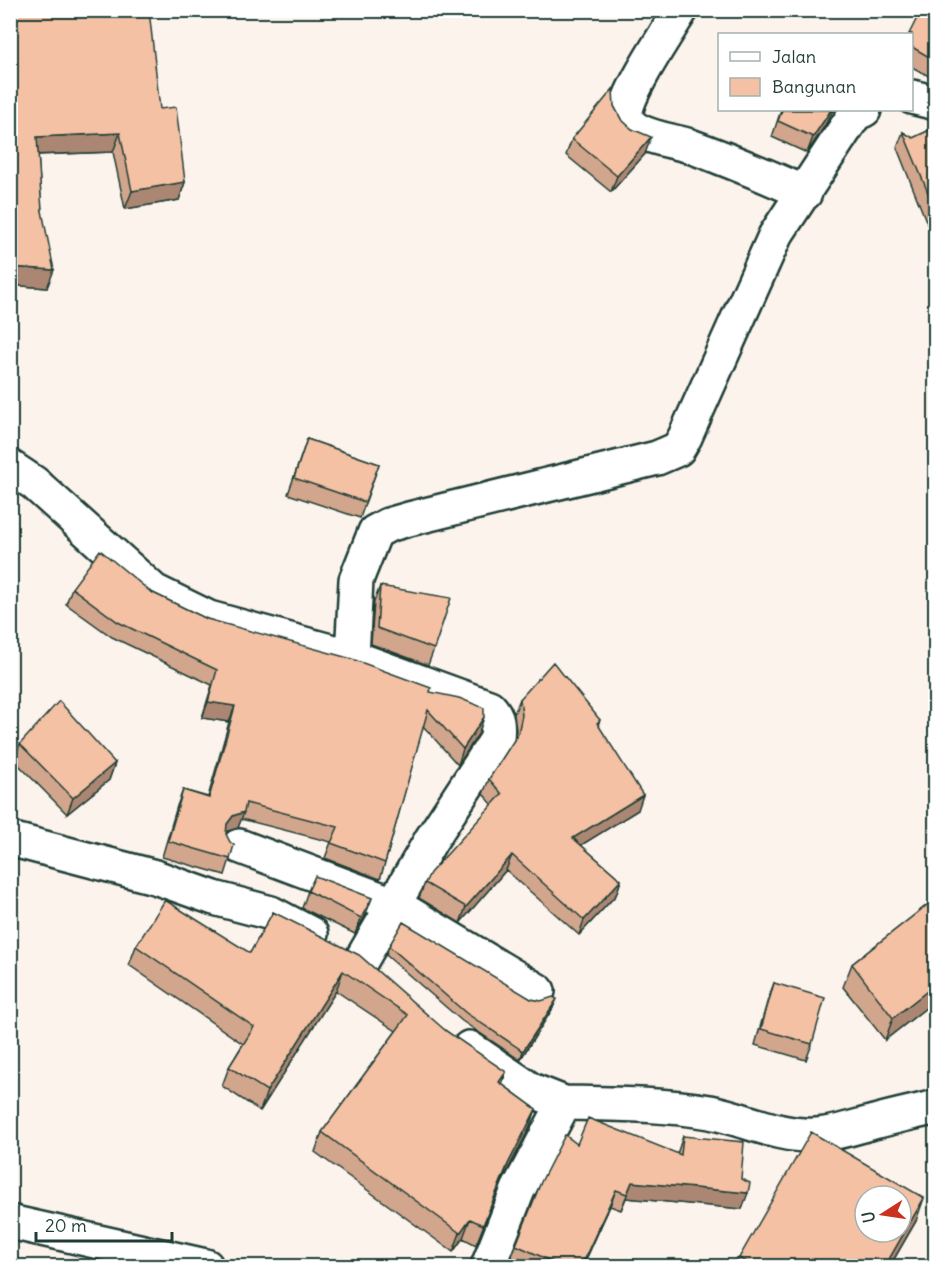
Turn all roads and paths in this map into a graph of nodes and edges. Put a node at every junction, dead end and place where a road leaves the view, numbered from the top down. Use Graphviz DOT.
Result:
graph roads {
  1 [pos="681,10"];
  2 [pos="913,97"];
  3 [pos="936,103"];
  4 [pos="862,111"];
  5 [pos="805,193"];
  6 [pos="10,467"];
  7 [pos="352,657"];
  8 [pos="10,839"];
  9 [pos="239,846"];
  10 [pos="393,904"];
  11 [pos="362,958"];
  12 [pos="388,982"];
  13 [pos="538,991"];
  14 [pos="444,1030"];
  15 [pos="564,1103"];
  16 [pos="936,1107"];
  17 [pos="10,1222"];
  18 [pos="206,1266"];
  19 [pos="488,1266"];
  1 -- 5 [label="street"];
  2 -- 3 [label="street"];
  4 -- 5 [label="street"];
  5 -- 7 [label="street"];
  6 -- 7 [label="street"];
  7 -- 10 [label="street"];
  8 -- 11 [label="street"];
  9 -- 10 [label="street"];
  10 -- 11 [label="street"];
  10 -- 13 [label="street"];
  11 -- 12 [label="street"];
  14 -- 15 [label="street"];
  15 -- 16 [label="street"];
  15 -- 19 [label="street"];
  17 -- 18 [label="street"];
}
